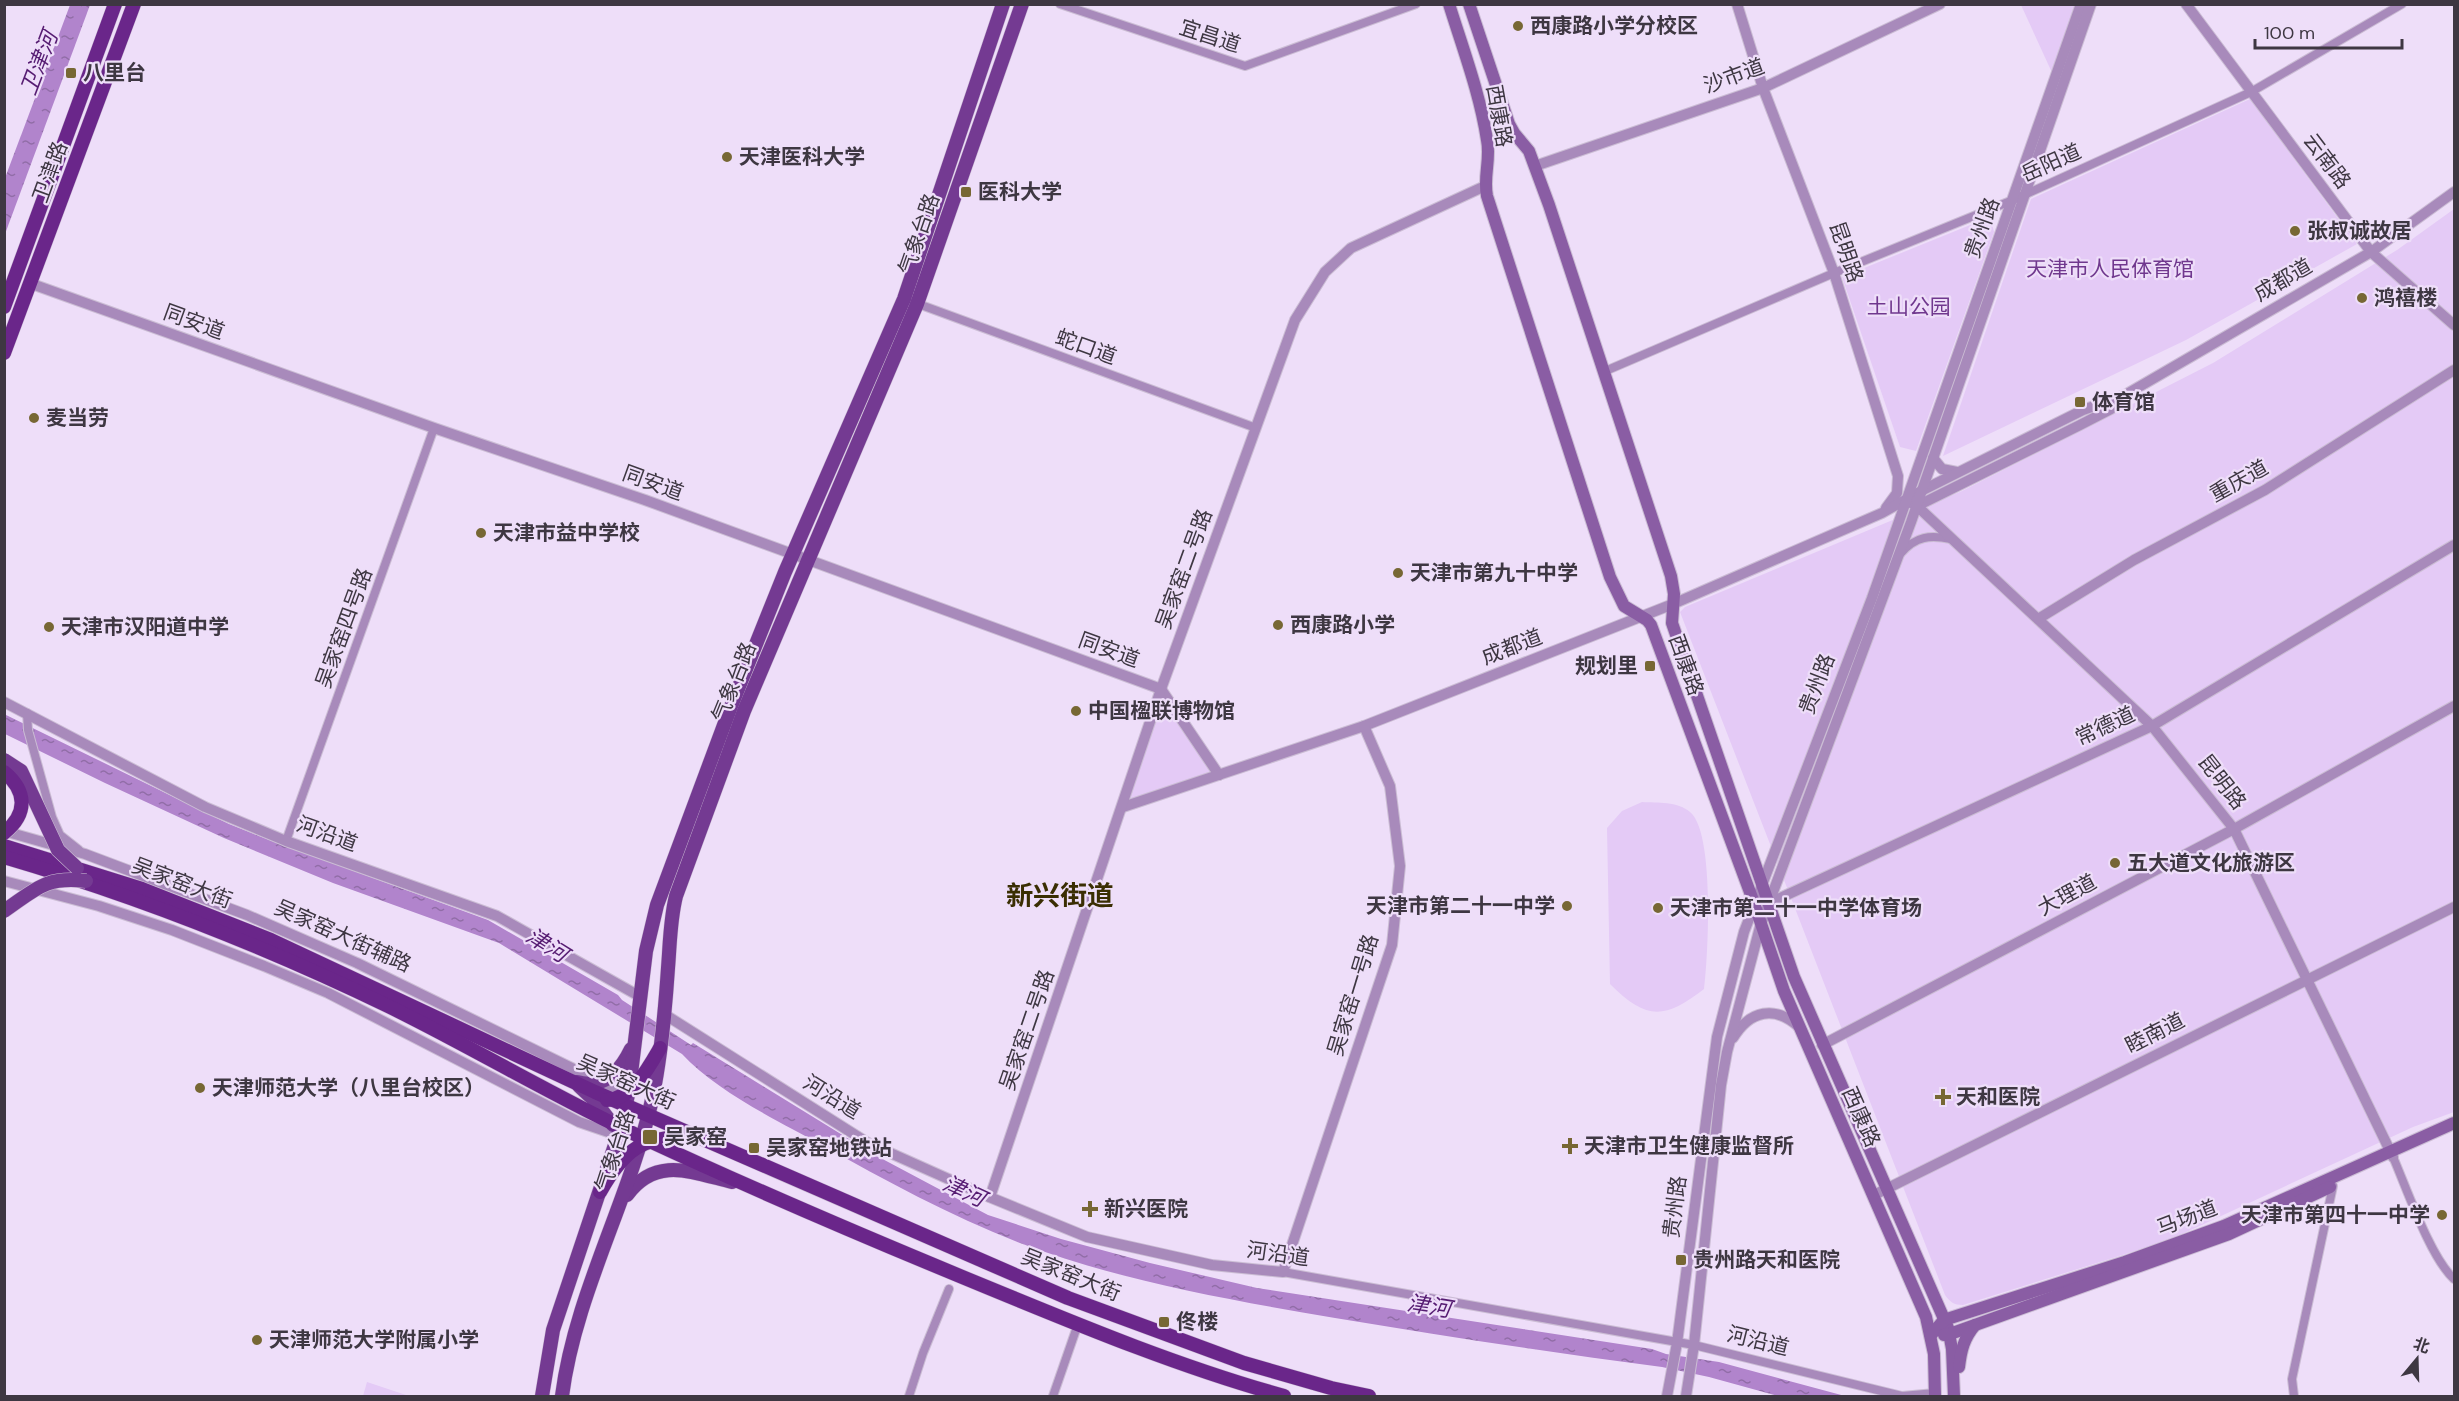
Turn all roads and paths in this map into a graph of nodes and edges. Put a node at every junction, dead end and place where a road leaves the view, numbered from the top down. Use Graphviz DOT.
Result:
graph roads {
  1 [pos="115,4"];
  2 [pos="134,4"];
  3 [pos="1003,4"];
  4 [pos="1022,4"];
  5 [pos="1060,4"];
  6 [pos="1416,4"];
  7 [pos="1449,4"];
  8 [pos="1469,4"];
  9 [pos="1737,4"];
  10 [pos="1940,4"];
  11 [pos="2080,4"];
  12 [pos="2091,4"];
  13 [pos="2186,4"];
  14 [pos="2402,4"];
  15 [pos="1763,88"];
  16 [pos="2251,92"];
  17 [pos="1535,166"];
  18 [pos="1485,186"];
  19 [pos="2454,192"];
  20 [pos="2027,194"];
  21 [pos="2013,200"];
  22 [pos="2371,252"];
  23 [pos="1834,273"];
  24 [pos="32,284"];
  25 [pos="904,299"];
  26 [pos="917,304"];
  27 [pos="4,307"];
  28 [pos="2454,325"];
  29 [pos="4,353"];
  30 [pos="2454,370"];
  31 [pos="1603,372"];
  32 [pos="2125,395"];
  33 [pos="434,428"];
  34 [pos="1256,428"];
  35 [pos="1933,458"];
  36 [pos="1960,472"];
  37 [pos="1921,491"];
  38 [pos="1906,500"];
  39 [pos="1917,506"];
  40 [pos="1882,513"];
  41 [pos="1951,539"];
  42 [pos="2454,545"];
  43 [pos="793,554"];
  44 [pos="1899,555"];
  45 [pos="808,560"];
  46 [pos="1674,604"];
  47 [pos="1642,617"];
  48 [pos="2038,619"];
  49 [pos="1161,689"];
  50 [pos="4,702"];
  51 [pos="2454,706"];
  52 [pos="27,713"];
  53 [pos="1364,726"];
  54 [pos="2152,726"];
  55 [pos="4,760"];
  56 [pos="4,772"];
  57 [pos="1219,775"];
  58 [pos="1123,807"];
  59 [pos="2234,829"];
  60 [pos="4,832"];
  61 [pos="286,841"];
  62 [pos="4,846"];
  63 [pos="85,854"];
  64 [pos="4,857"];
  65 [pos="77,868"];
  66 [pos="4,880"];
  67 [pos="86,881"];
  68 [pos="1762,881"];
  69 [pos="1754,903"];
  70 [pos="1769,903"];
  71 [pos="2454,907"];
  72 [pos="4,911"];
  73 [pos="1760,927"];
  74 [pos="2308,979"];
  75 [pos="639,1001"];
  76 [pos="664,1016"];
  77 [pos="439,1026"];
  78 [pos="1801,1030"];
  79 [pos="635,1041"];
  80 [pos="1822,1045"];
  81 [pos="660,1048"];
  82 [pos="1727,1052"];
  83 [pos="504,1065"];
  84 [pos="564,1077"];
  85 [pos="602,1082"];
  86 [pos="624,1097"];
  87 [pos="594,1100"];
  88 [pos="648,1116"];
  89 [pos="2454,1123"];
  90 [pos="617,1128"];
  91 [pos="2454,1131"];
  92 [pos="644,1141"];
  93 [pos="708,1142"];
  94 [pos="2391,1153"];
  95 [pos="622,1160"];
  96 [pos="747,1186"];
  97 [pos="2333,1186"];
  98 [pos="1888,1189"];
  99 [pos="600,1192"];
  100 [pos="1874,1195"];
  101 [pos="990,1197"];
  102 [pos="619,1207"];
  103 [pos="1888,1228"];
  104 [pos="1283,1272"];
  105 [pos="2454,1279"];
  106 [pos="949,1289"];
  107 [pos="1932,1293"];
  108 [pos="1976,1318"];
  109 [pos="1078,1324"];
  110 [pos="1946,1327"];
  111 [pos="1931,1335"];
  112 [pos="1677,1343"];
  113 [pos="1694,1345"];
  114 [pos="1687,1391"];
  115 [pos="1935,1395"];
  116 [pos="542,1396"];
  117 [pos="562,1396"];
  118 [pos="909,1396"];
  119 [pos="1053,1396"];
  120 [pos="1284,1396"];
  121 [pos="1369,1396"];
  122 [pos="1665,1396"];
  123 [pos="1956,1396"];
  124 [pos="2294,1396"];
  1 -- 27 [label="highway, 卫津路"];
  2 -- 24 [label="highway, 卫津路"];
  3 -- 25 [label="main road, 气象台路"];
  4 -- 26 [label="main road, 气象台路"];
  5 -- 6 [label="street, 宜昌道"];
  7 -- 18 [label="main road, 西康路"];
  8 -- 17 [label="main road, 西康路"];
  9 -- 15 [label="street, 昆明路"];
  10 -- 15 [label="street, 沙市道"];
  11 -- 21 [label="street, 贵州路"];
  12 -- 20 [label="street, 贵州路"];
  13 -- 16 [label="street, 云南路"];
  14 -- 16 [label="street, 岳阳道"];
  15 -- 17 [label="street, 沙市道"];
  15 -- 23 [label="street, 昆明路"];
  16 -- 20 [label="street, 岳阳道"];
  16 -- 22 [label="street, 云南路"];
  17 -- 31 [label="main road, 西康路"];
  18 -- 34 [label="street, 吴家窑二号路"];
  18 -- 47 [label="main road, 西康路"];
  19 -- 22 [label="street, 成都道"];
  20 -- 21 [label="street, 岳阳道"];
  20 -- 35 [label="street, 贵州路"];
  21 -- 23 [label="street, 岳阳道"];
  21 -- 38 [label="street, 贵州路"];
  22 -- 28 [label="street, 云南路"];
  22 -- 32 [label="street, 成都道"];
  23 -- 31 [label="street, 岳阳道"];
  23 -- 40 [label="street, 昆明路"];
  24 -- 29 [label="highway, 卫津路"];
  24 -- 33 [label="street, 同安道"];
  25 -- 26 [label="street, 蛇口道"];
  25 -- 43 [label="main road, 气象台路"];
  26 -- 34 [label="street, 蛇口道"];
  26 -- 45 [label="main road, 气象台路"];
  30 -- 48 [label="street, 重庆道"];
  31 -- 46 [label="main road, 西康路"];
  32 -- 36 [label="street, 成都道"];
  32 -- 39 [label="street, 成都道"];
  33 -- 43 [label="street, 同安道"];
  33 -- 61 [label="street, 吴家窑四号路"];
  34 -- 49 [label="street, 吴家窑二号路"];
  35 -- 36 [label="street"];
  35 -- 37 [label="street, 贵州路"];
  36 -- 37 [label="street, 成都道"];
  37 -- 38 [label="street, 成都道"];
  37 -- 39 [label="street, 贵州路"];
  38 -- 39 [label="street"];
  38 -- 40 [label="street, 成都道"];
  38 -- 68 [label="street, 贵州路"];
  39 -- 41 [label="street, 昆明路"];
  39 -- 44 [label="street, 贵州路"];
  40 -- 46 [label="street, 成都道"];
  41 -- 44 [label="street"];
  41 -- 48 [label="street, 昆明路"];
  42 -- 54 [label="street, 常德道"];
  43 -- 45 [label="street, 同安道"];
  43 -- 75 [label="main road, 气象台路"];
  44 -- 70 [label="street, 贵州路"];
  45 -- 49 [label="street, 同安道"];
  45 -- 76 [label="main road, 气象台路"];
  46 -- 47 [label="street, 成都道"];
  46 -- 68 [label="main road, 西康路"];
  47 -- 53 [label="street, 成都道"];
  47 -- 69 [label="main road, 西康路"];
  48 -- 54 [label="street, 昆明路"];
  49 -- 57 [label="street"];
  49 -- 58 [label="street, 吴家窑二号路"];
  50 -- 52 [label="street, 河沿道"];
  51 -- 59 [label="street, 大理道"];
  52 -- 61 [label="street, 河沿道"];
  52 -- 63 [label="street"];
  53 -- 57 [label="street, 成都道"];
  53 -- 104 [label="street, 吴家窑一号路"];
  54 -- 59 [label="street, 昆明路"];
  54 -- 70 [label="street, 常德道"];
  55 -- 65 [label="main road, bridge"];
  56 -- 60 [label="highway, bridge"];
  57 -- 58 [label="street, 成都道"];
  58 -- 101 [label="street, 吴家窑二号路"];
  59 -- 74 [label="street, 昆明路"];
  59 -- 80 [label="street, 大理道"];
  60 -- 63 [label="street, 吴家窑大街辅路"];
  61 -- 75 [label="street, 河沿道"];
  62 -- 65 [label="highway, 吴家窑大街"];
  63 -- 85 [label="street, 吴家窑大街辅路"];
  64 -- 67 [label="highway, 吴家窑大街, bridge"];
  65 -- 77 [label="highway, 吴家窑大街"];
  66 -- 90 [label="street"];
  67 -- 72 [label="main road, bridge"];
  67 -- 77 [label="highway, 吴家窑大街"];
  68 -- 69 [label="street, 贵州路"];
  68 -- 70 [label="main road, 西康路"];
  69 -- 70 [label="street, 常德道"];
  69 -- 73 [label="main road, 西康路"];
  69 -- 112 [label="street, 贵州路"];
  70 -- 73 [label="street, 贵州路"];
  70 -- 80 [label="main road, 西康路"];
  71 -- 74 [label="street, 睦南道"];
  73 -- 78 [label="main road, 西康路"];
  73 -- 82 [label="street, 贵州路"];
  74 -- 94 [label="street, 昆明路"];
  74 -- 98 [label="street, 睦南道"];
  75 -- 79 [label="main road, 气象台路"];
  76 -- 81 [label="main road, 气象台路"];
  76 -- 101 [label="street, 河沿道"];
  77 -- 83 [label="highway, 吴家窑大街"];
  77 -- 84 [label="highway, 吴家窑大街"];
  78 -- 82 [label="street"];
  78 -- 100 [label="main road, 西康路"];
  79 -- 85 [label="main road"];
  79 -- 86 [label="main road, 气象台路"];
  80 -- 98 [label="main road, 西康路"];
  81 -- 86 [label="highway"];
  81 -- 88 [label="main road, 气象台路"];
  82 -- 113 [label="street, 贵州路"];
  83 -- 87 [label="highway"];
  83 -- 90 [label="highway, 吴家窑大街"];
  84 -- 85 [label="main road"];
  84 -- 86 [label="highway, 吴家窑大街"];
  84 -- 87 [label="main road"];
  85 -- 86 [label="street, 吴家窑大街辅路"];
  86 -- 87 [label="highway"];
  86 -- 88 [label="highway, 吴家窑大街"];
  86 -- 90 [label="main road, 气象台路"];
  87 -- 90 [label="main road"];
  88 -- 92 [label="main road, 气象台路"];
  88 -- 93 [label="highway, 吴家窑大街"];
  89 -- 94 [label="main road, 马场道"];
  90 -- 92 [label="highway, 吴家窑大街"];
  90 -- 95 [label="main road"];
  90 -- 99 [label="main road, 气象台路"];
  91 -- 94 [label="main road, 马场道"];
  92 -- 93 [label="highway"];
  92 -- 95 [label="highway"];
  92 -- 96 [label="highway, 吴家窑大街"];
  92 -- 102 [label="main road, 气象台路"];
  93 -- 121 [label="highway, 吴家窑大街"];
  94 -- 97 [label="main road, 马场道"];
  94 -- 105 [label="street"];
  94 -- 108 [label="main road, 马场道"];
  95 -- 99 [label="highway"];
  95 -- 102 [label="main road"];
  96 -- 102 [label="main road"];
  96 -- 109 [label="highway, 吴家窑大街"];
  97 -- 108 [label="main road, 马场道"];
  97 -- 124 [label="street"];
  98 -- 100 [label="street, 睦南道"];
  98 -- 107 [label="main road, 西康路"];
  99 -- 116 [label="main road, 气象台路"];
  100 -- 103 [label="main road, 西康路"];
  101 -- 104 [label="street, 河沿道"];
  102 -- 117 [label="main road, 气象台路"];
  103 -- 110 [label="main road"];
  103 -- 111 [label="main road, 西康路"];
  104 -- 112 [label="street, 河沿道"];
  106 -- 118 [label="street"];
  107 -- 108 [label="main road"];
  107 -- 110 [label="main road, 西康路"];
  108 -- 110 [label="main road, 马场道"];
  108 -- 123 [label="main road"];
  109 -- 119 [label="street"];
  109 -- 120 [label="highway, 吴家窑大街"];
  110 -- 111 [label="main road, 马场道"];
  110 -- 123 [label="main road"];
  111 -- 115 [label="main road"];
  112 -- 113 [label="street, 河沿道"];
  112 -- 122 [label="street, 贵州路"];
  113 -- 114 [label="street, 贵州路"];
  113 -- 115 [label="street, 河沿道"];
}
